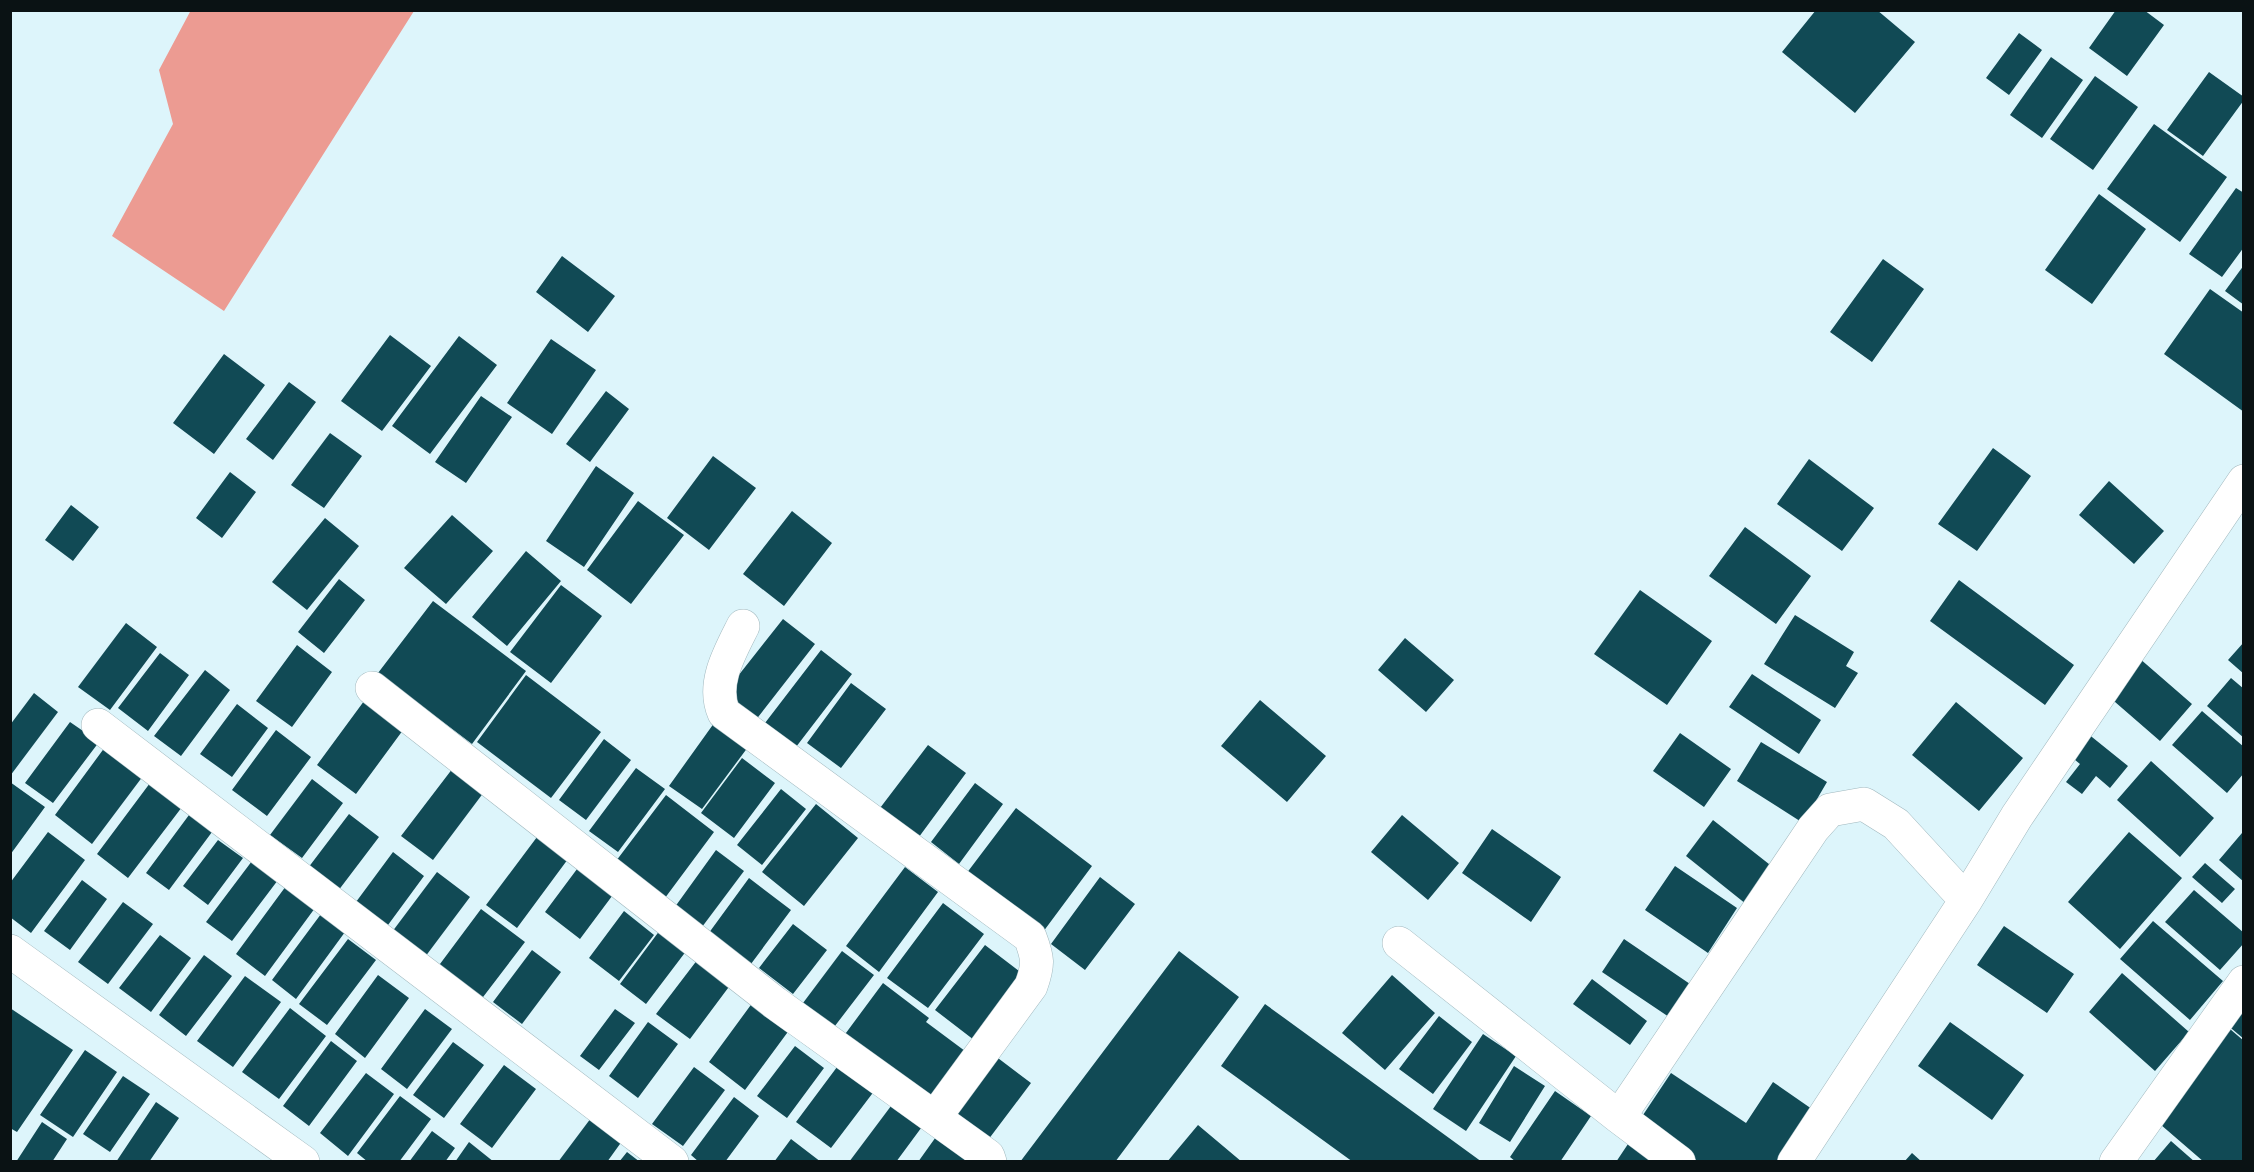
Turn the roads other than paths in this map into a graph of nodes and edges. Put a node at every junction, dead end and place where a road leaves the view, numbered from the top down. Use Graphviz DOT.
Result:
graph roads {
  1 [pos="2244,481"];
  2 [pos="743,626"];
  3 [pos="372,687"];
  4 [pos="98,725"];
  5 [pos="1966,900"];
  6 [pos="1399,943"];
  7 [pos="16,966"];
  8 [pos="2244,982"];
  9 [pos="935,1117"];
  10 [pos="1619,1117"];
  11 [pos="303,1161"];
  12 [pos="672,1161"];
  13 [pos="990,1161"];
  14 [pos="1679,1161"];
  15 [pos="1794,1161"];
  16 [pos="2116,1161"];
  1 -- 5 [label="street"];
  2 -- 9 [label="street"];
  3 -- 9 [label="street"];
  4 -- 12 [label="street"];
  5 -- 10 [label="street"];
  5 -- 15 [label="street"];
  6 -- 10 [label="street"];
  7 -- 11 [label="street"];
  8 -- 16 [label="street"];
  9 -- 13 [label="street"];
  10 -- 14 [label="street"];
}
